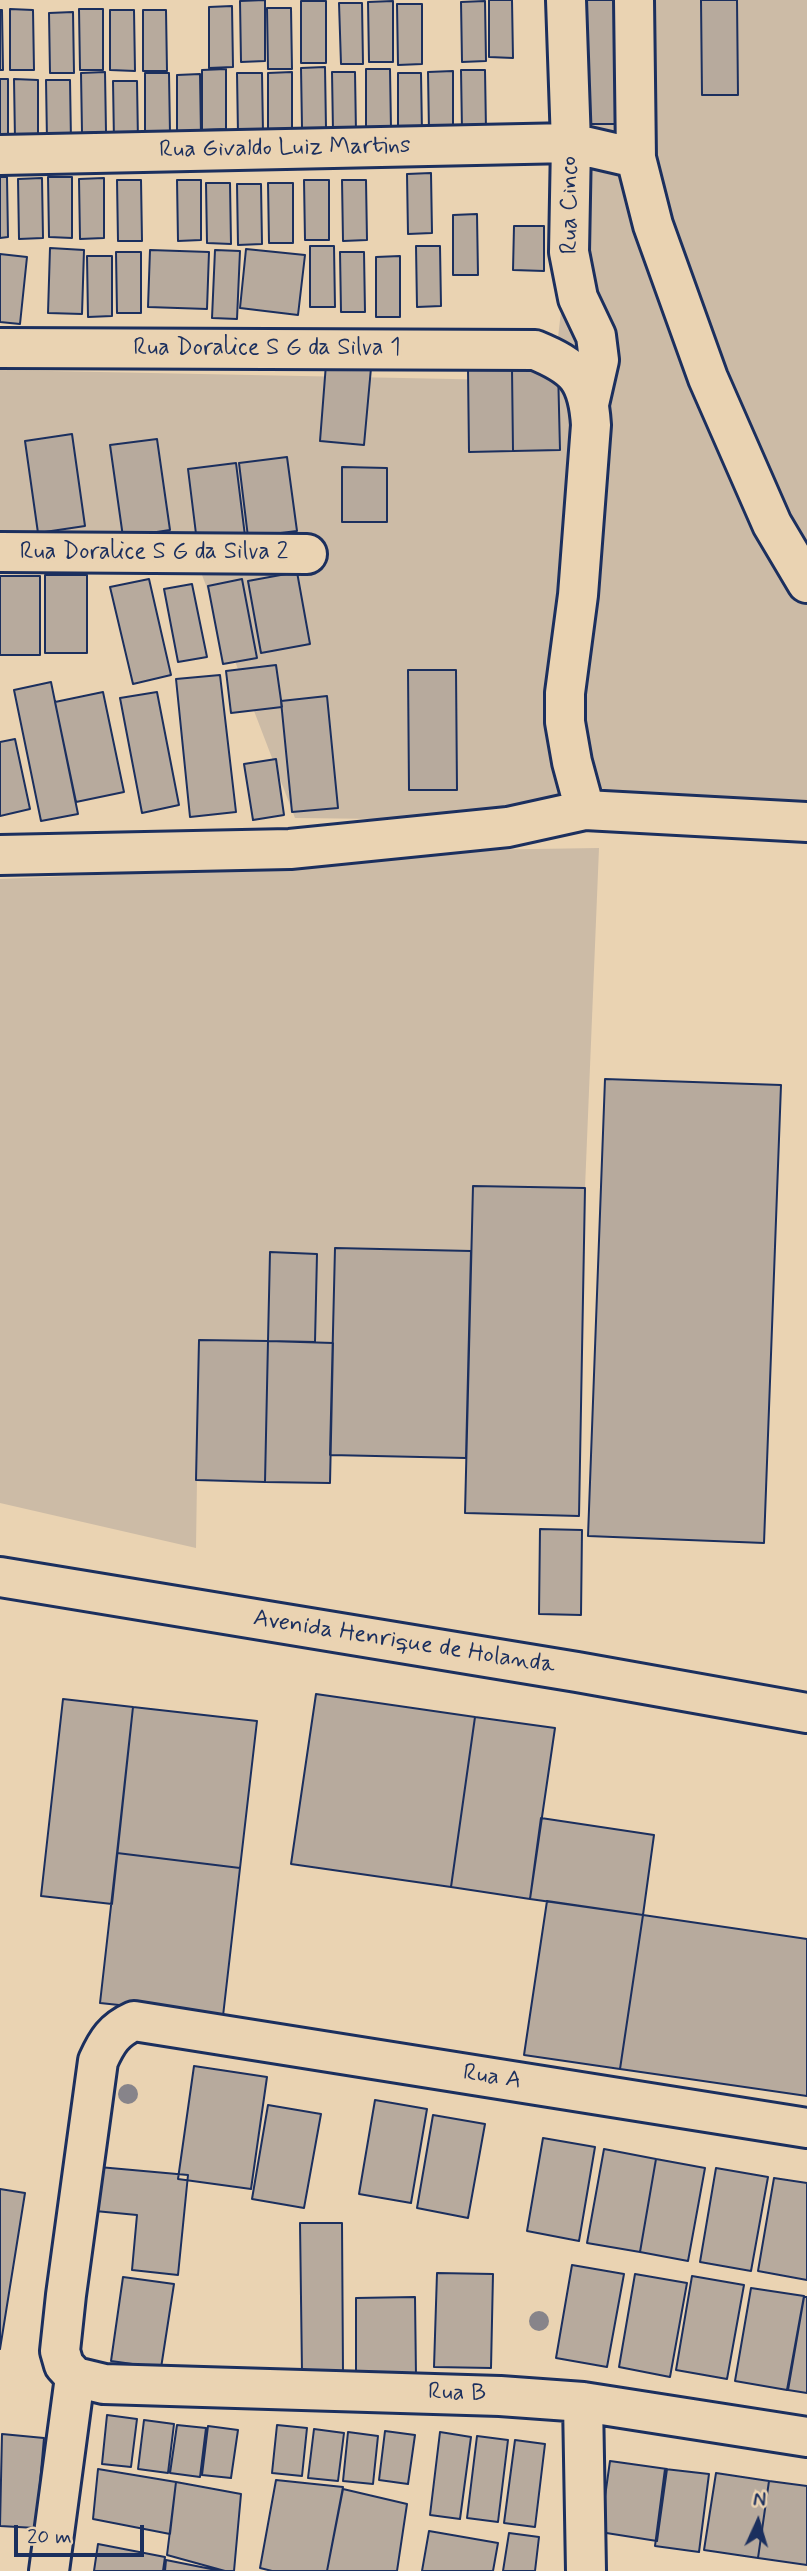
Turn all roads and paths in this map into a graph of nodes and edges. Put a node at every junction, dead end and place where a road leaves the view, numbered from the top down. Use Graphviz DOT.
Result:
graph roads {
  1 [pos="566,0"];
  2 [pos="634,0"];
  3 [pos="570,143"];
  4 [pos="0,155"];
  5 [pos="636,158"];
  6 [pos="0,348"];
  7 [pos="589,404"];
  8 [pos="0,552"];
  9 [pos="307,554"];
  10 [pos="807,583"];
  11 [pos="585,810"];
  12 [pos="807,822"];
  13 [pos="0,855"];
  14 [pos="0,1577"];
  15 [pos="807,1713"];
  16 [pos="807,2129"];
  17 [pos="90,2380"];
  18 [pos="583,2402"];
  19 [pos="807,2437"];
  20 [pos="48,2571"];
  21 [pos="586,2571"];
  1 -- 3 [label="street, Rua Cinco"];
  2 -- 5 [label="street"];
  3 -- 4 [label="street, Rua Givaldo Luiz Martins"];
  3 -- 5 [label="street, Rua Givaldo Luiz Martins"];
  3 -- 7 [label="street, Rua Cinco"];
  5 -- 10 [label="street"];
  6 -- 7 [label="street, Rua Doralice S G da Silva 1"];
  7 -- 11 [label="street"];
  8 -- 9 [label="street, Rua Doralice S G da Silva 2"];
  11 -- 12 [label="street"];
  11 -- 13 [label="street"];
  14 -- 15 [label="street, Avenida Henrique de Holanda"];
  16 -- 17 [label="street, Rua A"];
  17 -- 18 [label="street, Rua B"];
  17 -- 20 [label="street"];
  18 -- 19 [label="street, Rua B"];
  18 -- 21 [label="street"];
}
